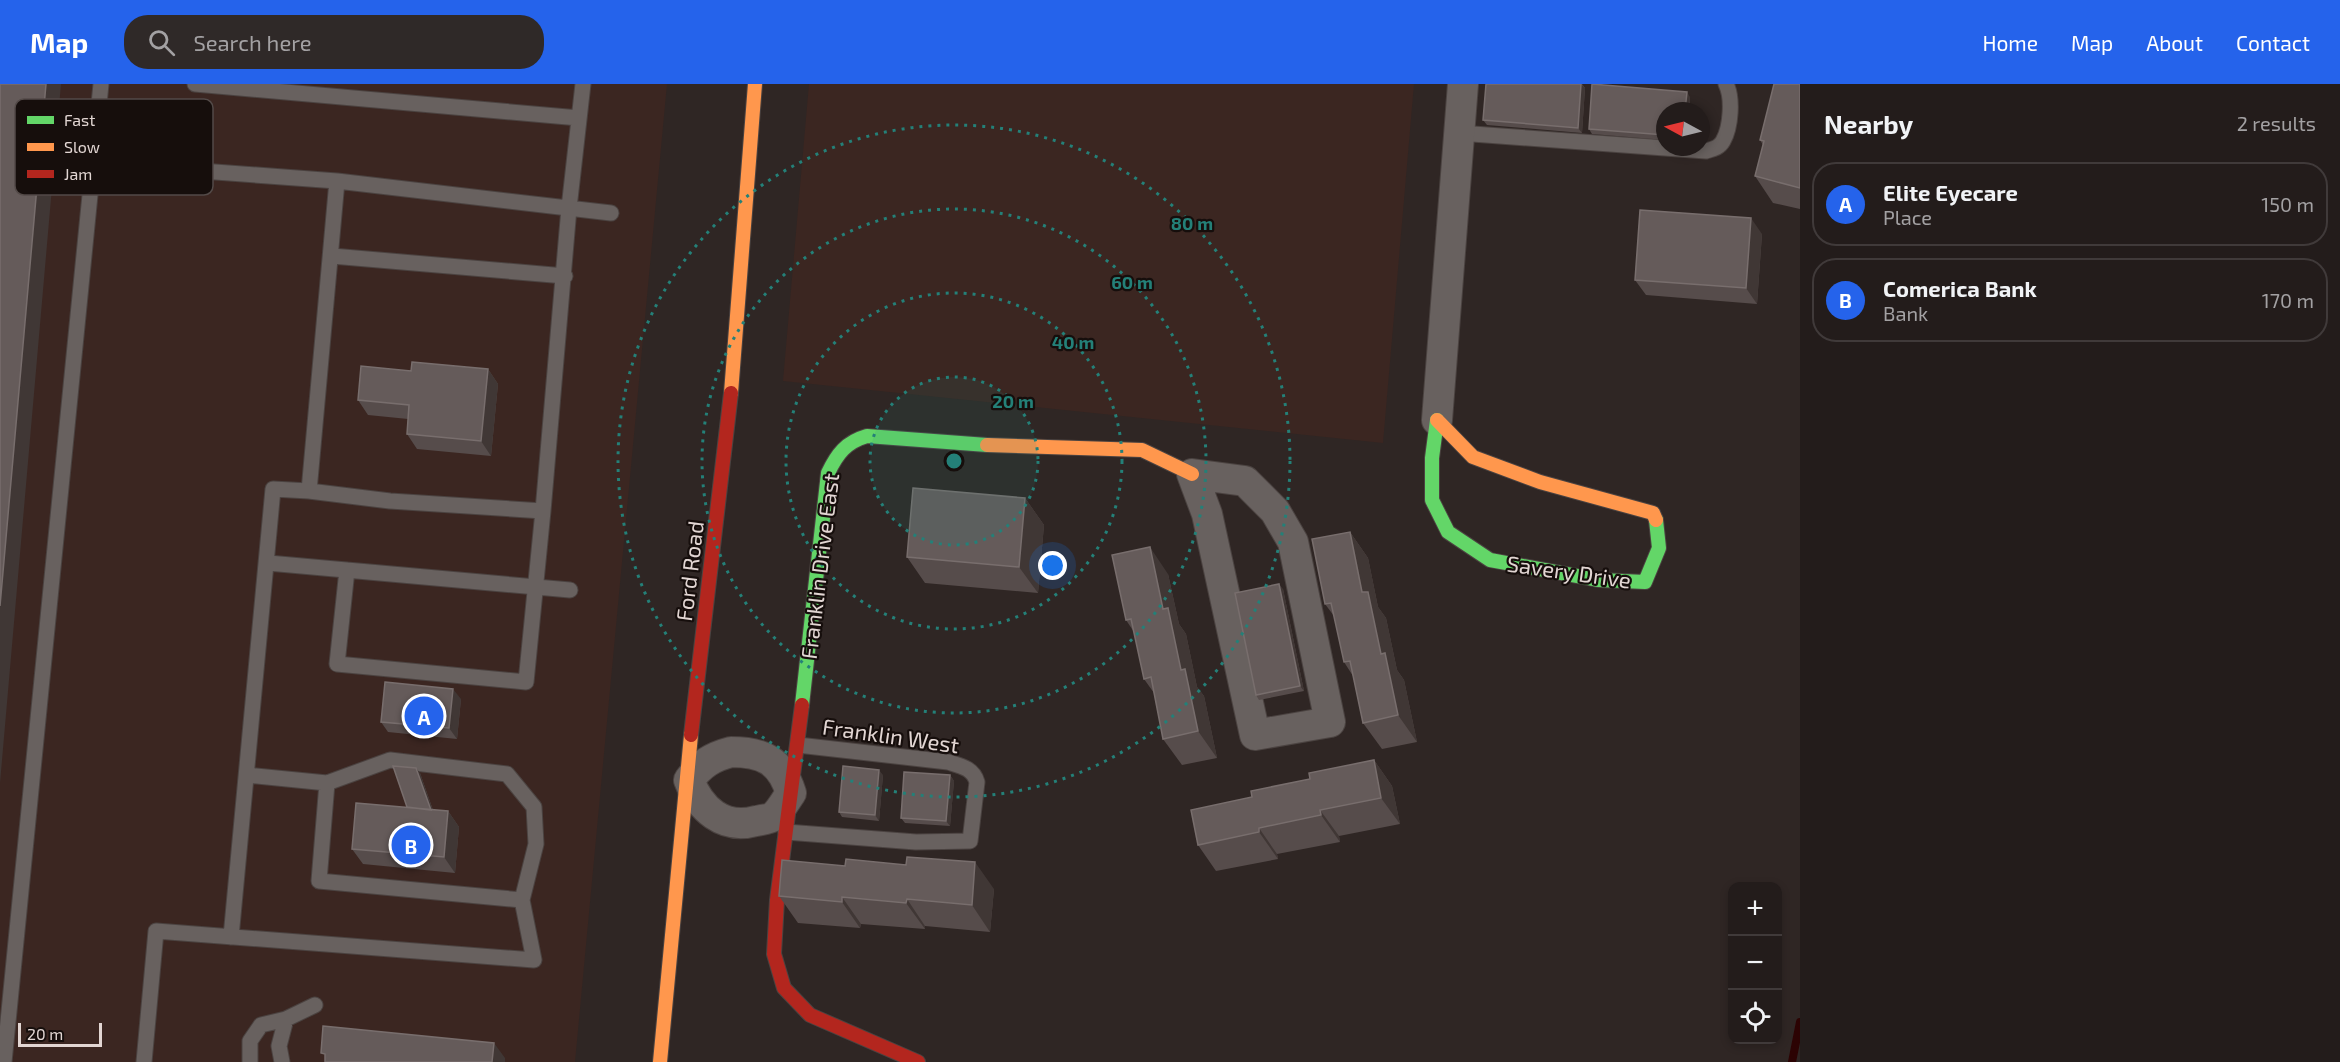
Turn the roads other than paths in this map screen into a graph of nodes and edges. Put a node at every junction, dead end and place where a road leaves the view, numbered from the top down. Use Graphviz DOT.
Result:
graph roads {
  1 [pos="101,84"];
  2 [pos="195,84"];
  3 [pos="583,84"];
  4 [pos="755,84"];
  5 [pos="1463,84"];
  6 [pos="1726,84"];
  7 [pos="100,99"];
  8 [pos="579,118"];
  9 [pos="1459,133"];
  10 [pos="213,172"];
  11 [pos="336,181"];
  12 [pos="90,195"];
  13 [pos="569,208"];
  14 [pos="610,213"];
  15 [pos="332,256"];
  16 [pos="565,276"];
  17 [pos="1437,420"];
  18 [pos="1192,474"];
  19 [pos="309,491"];
  20 [pos="543,510"];
  21 [pos="268,563"];
  22 [pos="347,570"];
  23 [pos="535,586"];
  24 [pos="570,590"];
  25 [pos="798,745"];
  26 [pos="247,775"];
  27 [pos="689,780"];
  28 [pos="327,783"];
  29 [pos="791,793"];
  30 [pos="786,832"];
  31 [pos="522,900"];
  32 [pos="231,937"];
  33 [pos="315,1005"];
  34 [pos="286,1018"];
  35 [pos="4,1062"];
  36 [pos="144,1062"];
  37 [pos="250,1062"];
  38 [pos="282,1062"];
  39 [pos="660,1062"];
  40 [pos="918,1062"];
  1 -- 7 [label="lane"];
  2 -- 8 [label="lane"];
  3 -- 8 [label="lane"];
  4 -- 27 [label="street, Ford Road"];
  5 -- 9 [label="street, Savery Drive"];
  6 -- 9 [label="lane"];
  8 -- 13 [label="lane"];
  9 -- 17 [label="street, Savery Drive"];
  10 -- 11 [label="lane"];
  11 -- 13 [label="lane"];
  11 -- 15 [label="lane"];
  12 -- 35 [label="lane"];
  13 -- 14 [label="lane"];
  13 -- 16 [label="lane"];
  15 -- 16 [label="lane"];
  15 -- 19 [label="lane"];
  16 -- 20 [label="lane"];
  17 -- 17 [label="street, Savery Drive"];
  18 -- 18 [label="street, Franklin Drive East"];
  18 -- 25 [label="street, Franklin Drive East"];
  19 -- 20 [label="lane"];
  19 -- 21 [label="lane"];
  20 -- 23 [label="lane"];
  21 -- 22 [label="lane"];
  21 -- 26 [label="lane"];
  22 -- 23 [label="lane"];
  22 -- 23 [label="lane"];
  23 -- 24 [label="lane"];
  25 -- 29 [label="street, Franklin Drive East"];
  25 -- 30 [label="lane, Franklin West"];
  26 -- 28 [label="lane"];
  26 -- 32 [label="lane"];
  27 -- 29 [label="street"];
  27 -- 29 [label="street"];
  27 -- 39 [label="street, Ford Road"];
  28 -- 31 [label="lane"];
  28 -- 31 [label="lane"];
  29 -- 30 [label="street, Franklin Drive East"];
  30 -- 40 [label="street, Franklin Drive East"];
  31 -- 32 [label="lane"];
  32 -- 36 [label="lane"];
  33 -- 34 [label="lane"];
  34 -- 37 [label="lane"];
  34 -- 38 [label="lane"];
}
